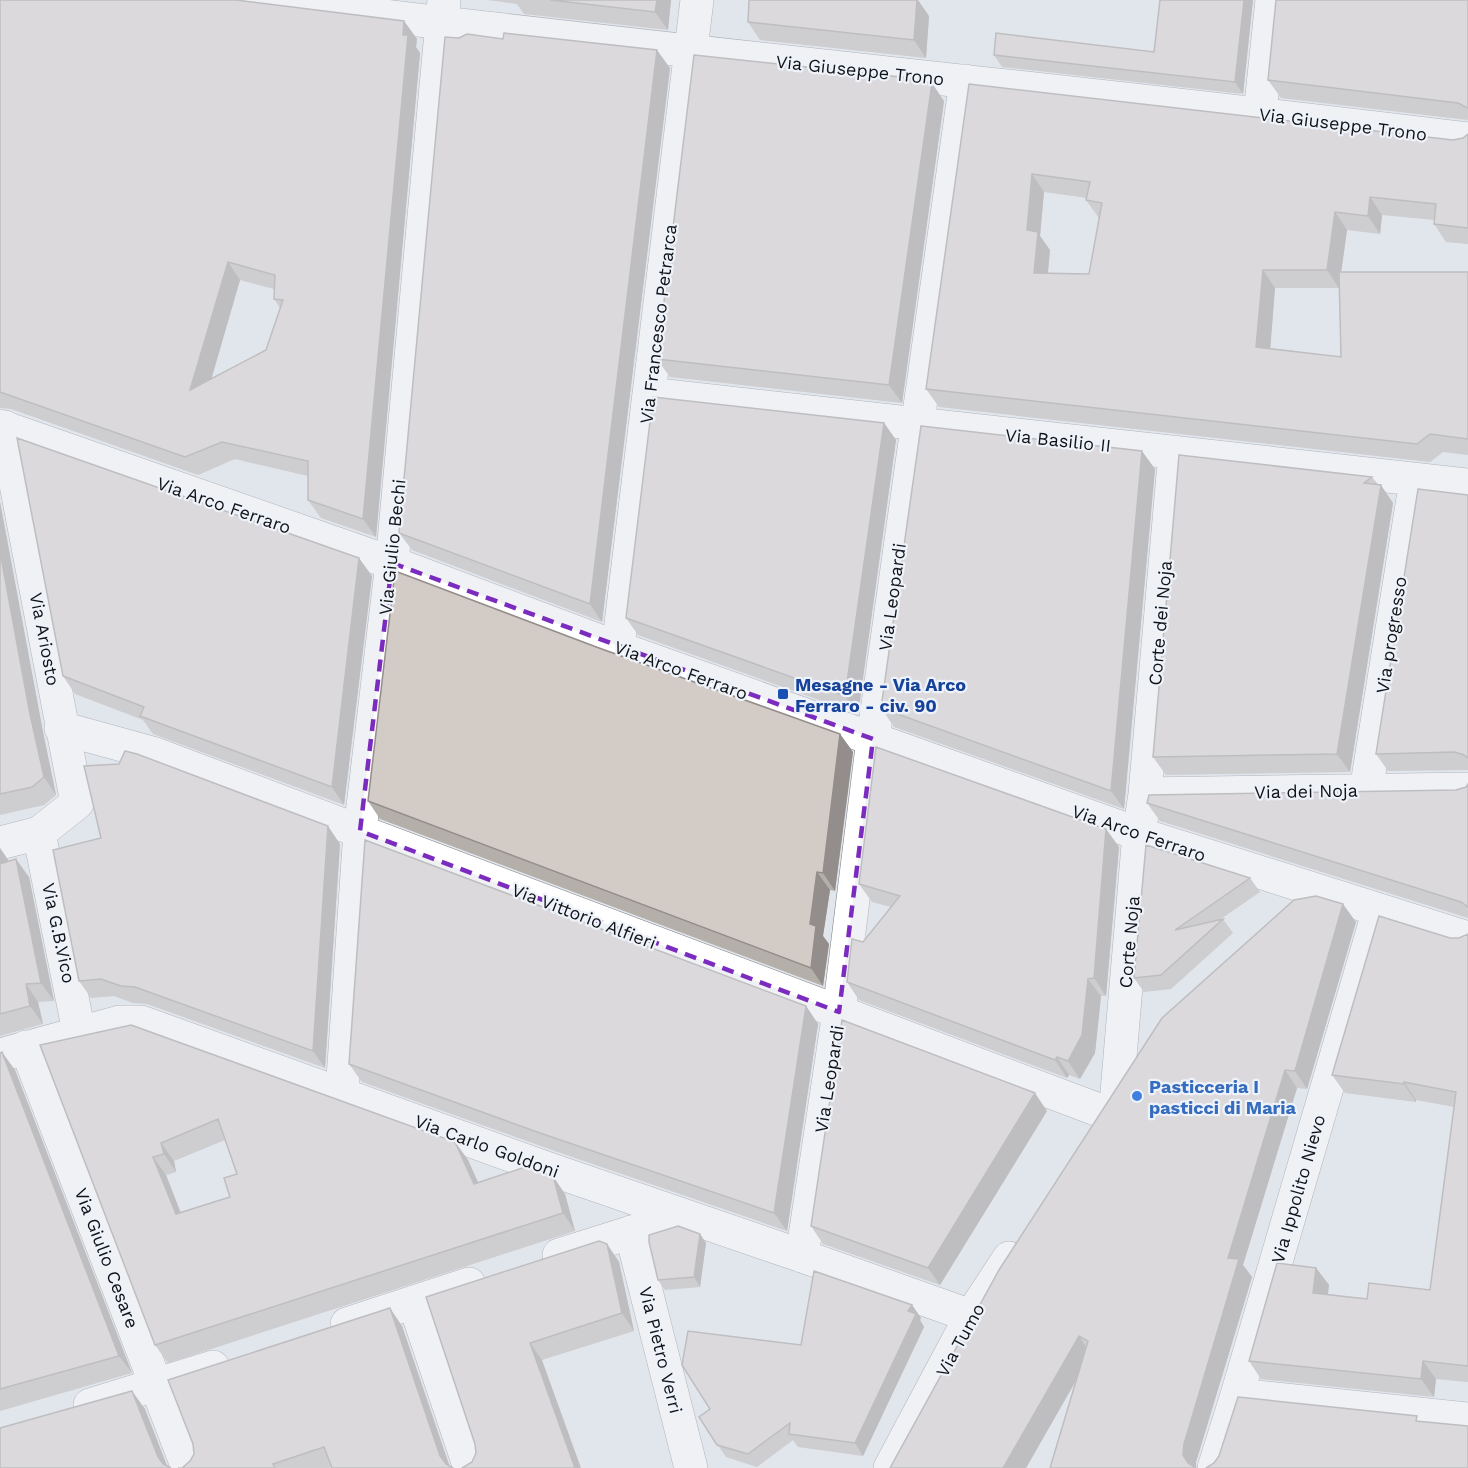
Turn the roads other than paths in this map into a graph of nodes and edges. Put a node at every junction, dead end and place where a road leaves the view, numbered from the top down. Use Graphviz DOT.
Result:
graph roads {
  1 [pos="253,0"];
  2 [pos="697,0"];
  3 [pos="1272,0"];
  4 [pos="443,12"];
  5 [pos="691,52"];
  6 [pos="966,81"];
  7 [pos="1260,114"];
  8 [pos="1468,140"];
  9 [pos="649,394"];
  10 [pos="916,425"];
  11 [pos="3,426"];
  12 [pos="1175,452"];
  13 [pos="1416,480"];
  14 [pos="1468,485"];
  15 [pos="392,563"];
  16 [pos="618,648"];
  17 [pos="61,728"];
  18 [pos="873,740"];
  19 [pos="1468,789"];
  20 [pos="1366,790"];
  21 [pos="1145,794"];
  22 [pos="360,831"];
  23 [pos="39,833"];
  24 [pos="1138,834"];
  25 [pos="0,843"];
  26 [pos="1311,888"];
  27 [pos="1379,910"];
  28 [pos="1284,912"];
  29 [pos="1468,938"];
  30 [pos="839,1012"];
  31 [pos="79,1032"];
  32 [pos="1154,1034"];
  33 [pos="13,1051"];
  34 [pos="342,1093"];
  35 [pos="1110,1102"];
  36 [pos="1085,1141"];
  37 [pos="682,1216"];
  38 [pos="1028,1229"];
  39 [pos="631,1232"];
  40 [pos="802,1256"];
  41 [pos="533,1263"];
  42 [pos="501,1274"];
  43 [pos="414,1302"];
  44 [pos="971,1316"];
  45 [pos="324,1331"];
  46 [pos="246,1357"];
  47 [pos="156,1386"];
  48 [pos="1237,1395"];
  49 [pos="67,1411"];
  50 [pos="1468,1419"];
  51 [pos="188,1468"];
  52 [pos="470,1468"];
  53 [pos="691,1468"];
  54 [pos="890,1468"];
  55 [pos="1214,1468"];
  1 -- 4 [label="street, Via Giuseppe Trono"];
  2 -- 5 [label="street, Via Francesco Petrarca"];
  3 -- 7 [label="street"];
  4 -- 5 [label="street, Via Giuseppe Trono"];
  4 -- 15 [label="street, Via Giulio Bechi"];
  5 -- 6 [label="street, Via Giuseppe Trono"];
  5 -- 9 [label="street, Via Francesco Petrarca"];
  6 -- 7 [label="street, Via Giuseppe Trono"];
  6 -- 10 [label="street, Via Leopardi"];
  7 -- 8 [label="street, Via Giuseppe Trono"];
  9 -- 10 [label="street, Via Basilio II"];
  9 -- 16 [label="street, Via Francesco Petrarca"];
  10 -- 12 [label="street, Via Basilio II"];
  10 -- 18 [label="street, Via Leopardi"];
  11 -- 15 [label="street, Via Arco Ferraro"];
  11 -- 17 [label="street, Via Ariosto"];
  12 -- 13 [label="street, Via Basilio II"];
  12 -- 21 [label="street, Corte dei Noja"];
  13 -- 14 [label="street, Via Basilio II"];
  13 -- 20 [label="street, Via progresso"];
  15 -- 16 [label="street, Via Arco Ferraro"];
  15 -- 22 [label="street, Via Giulio Bechi"];
  16 -- 18 [label="street, Via Arco Ferraro"];
  17 -- 22 [label="street, Via Vittorio Alfieri"];
  17 -- 23 [label="street, Via Ariosto"];
  18 -- 24 [label="street, Via Arco Ferraro"];
  18 -- 30 [label="street, Via Leopardi"];
  19 -- 20 [label="street, Via dei Noja"];
  20 -- 21 [label="street, Via dei Noja"];
  21 -- 24 [label="street, Corte Noja"];
  22 -- 30 [label="street, Via Vittorio Alfieri"];
  22 -- 34 [label="street, Via Giulio Bechi"];
  23 -- 25 [label="street"];
  23 -- 31 [label="street, Via G.B.Vico"];
  24 -- 26 [label="street, Via Arco Ferraro"];
  24 -- 35 [label="street, Corte Noja"];
  26 -- 27 [label="street, Via Arco Ferraro"];
  26 -- 28 [label="street"];
  27 -- 29 [label="street, Via Arco Ferraro"];
  27 -- 48 [label="street, Via Ippolito Nievo"];
  30 -- 35 [label="street, Via Vittorio Alfieri"];
  30 -- 40 [label="street, Via Leopardi"];
  31 -- 33 [label="street, Via Carlo Goldoni"];
  31 -- 34 [label="street, Via Carlo Goldoni"];
  32 -- 35 [label="street"];
  33 -- 47 [label="street, Via Giulio Cesare"];
  34 -- 37 [label="street, Via Carlo Goldoni"];
  35 -- 36 [label="street"];
  37 -- 39 [label="street"];
  37 -- 40 [label="street, Via Carlo Goldoni"];
  38 -- 44 [label="street, Via Tumo"];
  39 -- 41 [label="street"];
  39 -- 53 [label="street, Via Pietro Verri"];
  40 -- 44 [label="street, Via Carlo Goldoni"];
  42 -- 43 [label="street"];
  43 -- 45 [label="street"];
  43 -- 52 [label="street"];
  44 -- 54 [label="street, Via Tumo"];
  46 -- 47 [label="street"];
  47 -- 49 [label="street"];
  47 -- 51 [label="street, Via Giulio Cesare"];
  48 -- 50 [label="street"];
  48 -- 55 [label="street, Via Ippolito Nievo"];
}
